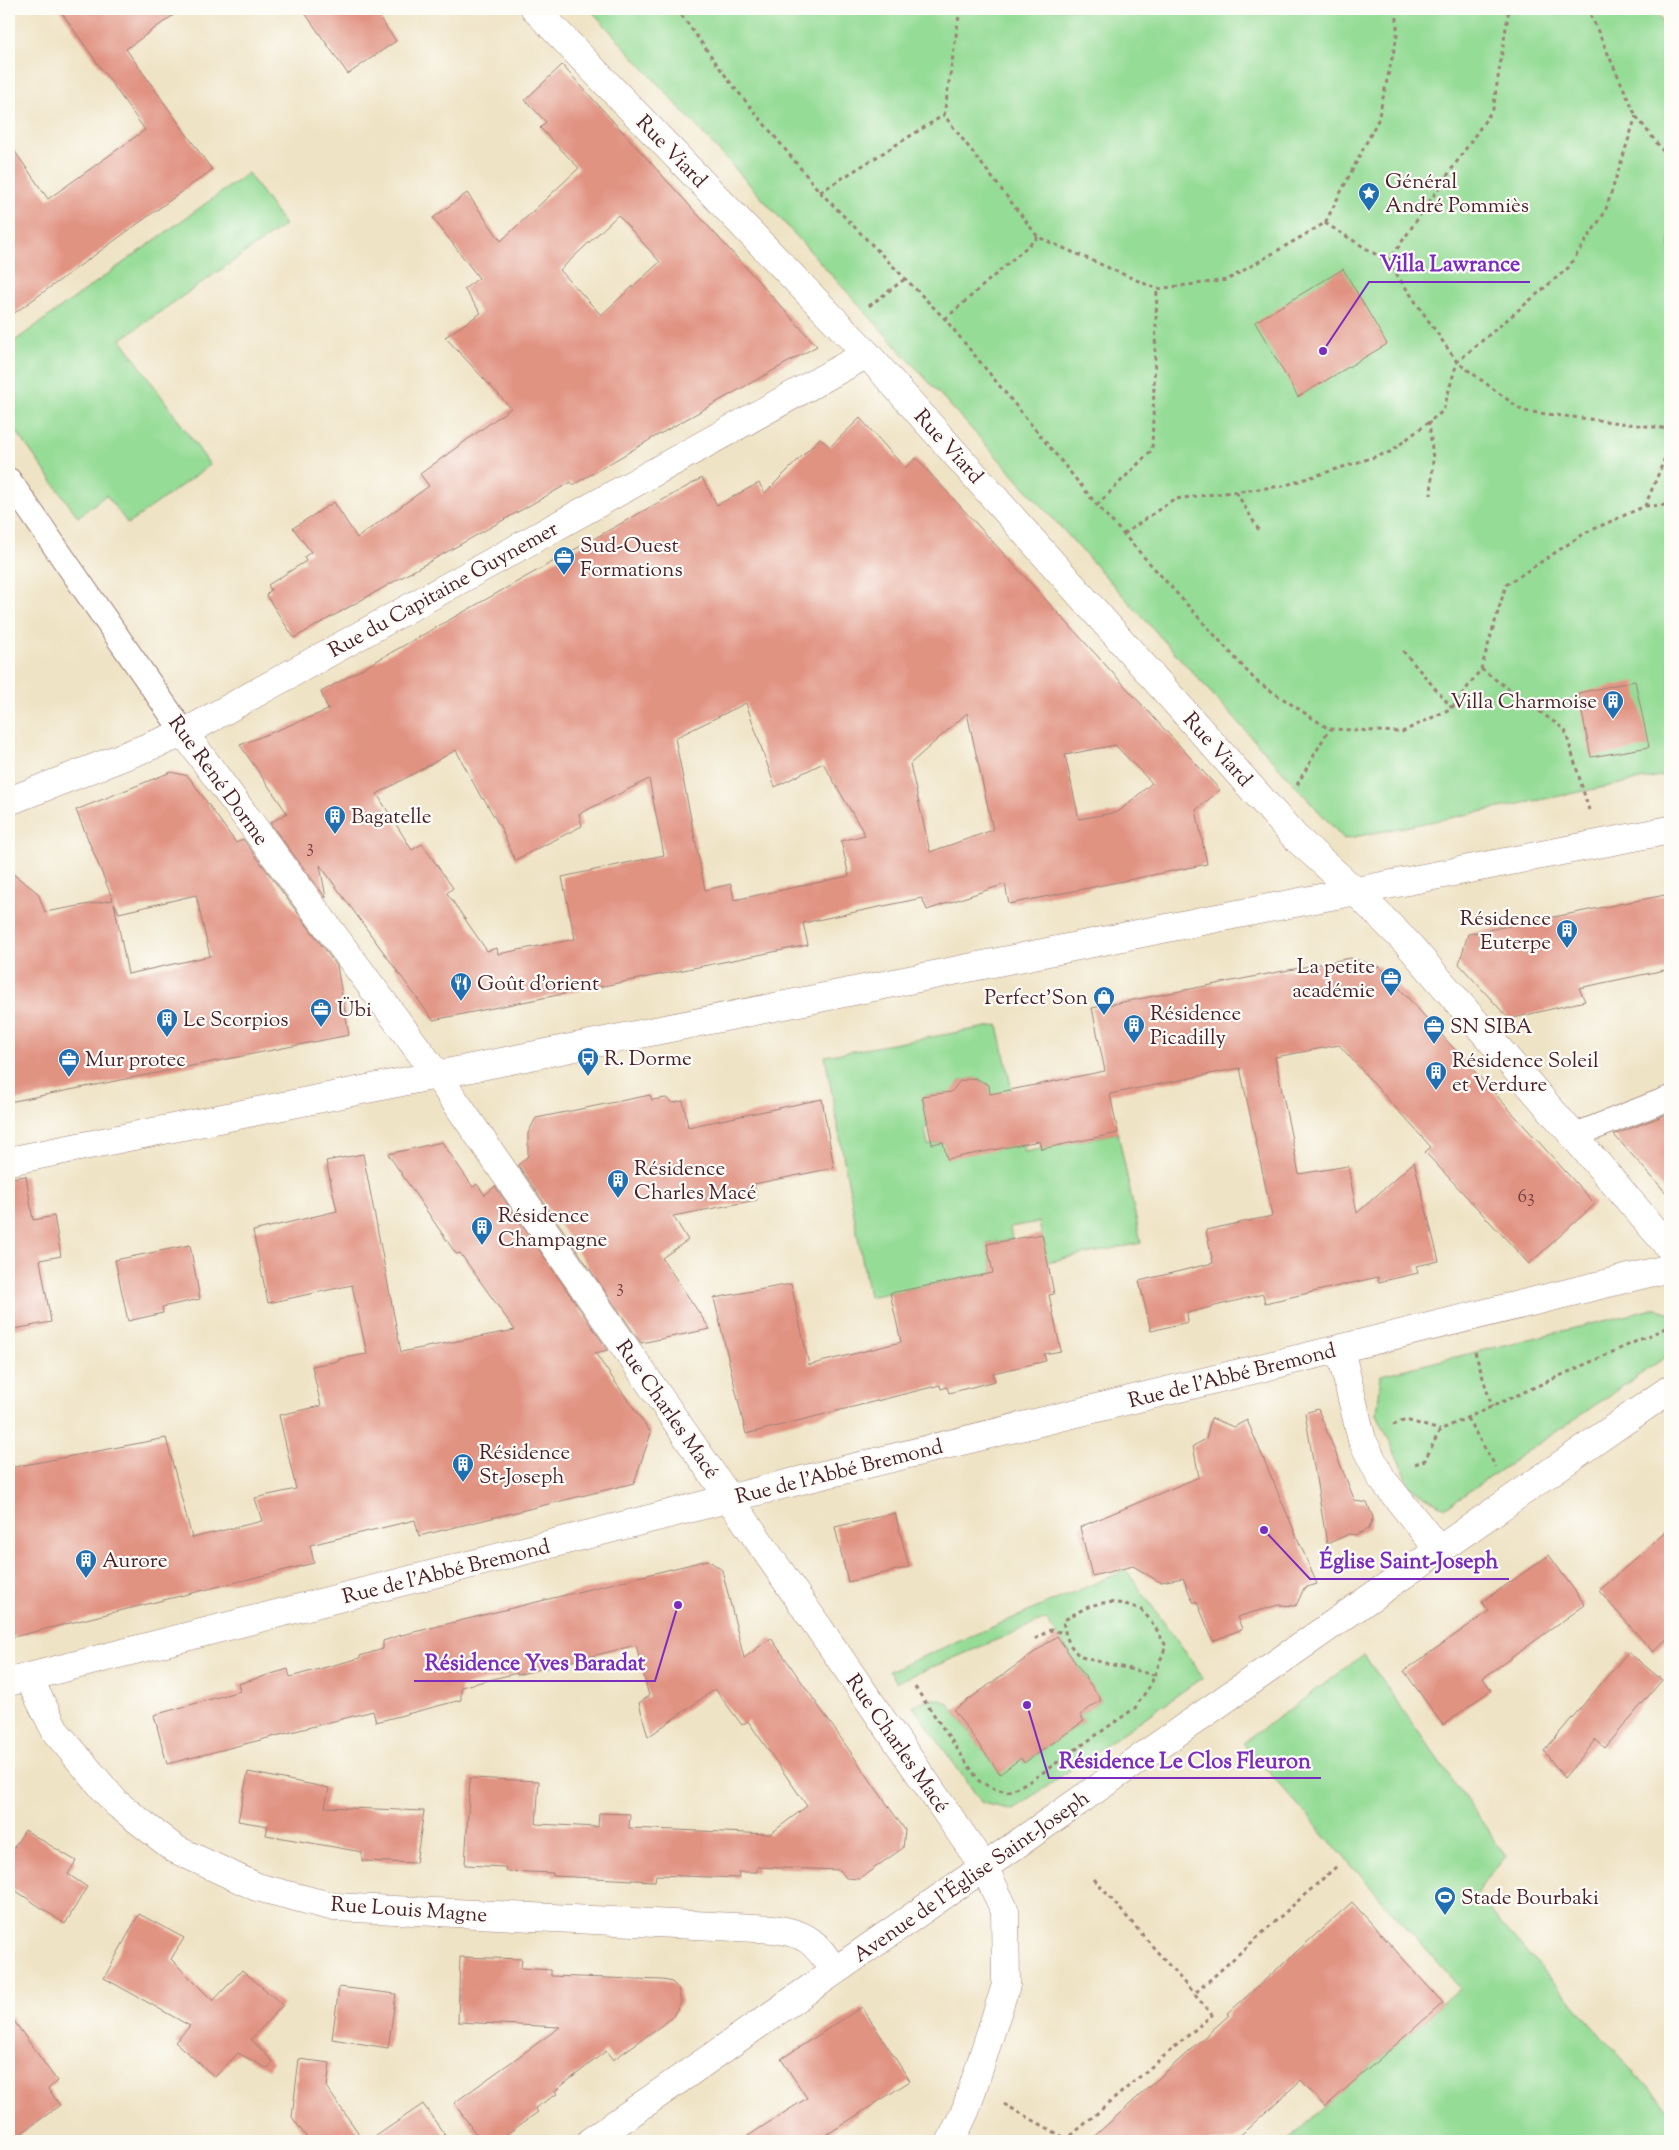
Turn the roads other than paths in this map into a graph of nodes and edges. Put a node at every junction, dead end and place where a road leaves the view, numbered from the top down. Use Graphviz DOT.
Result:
graph roads {
  1 [pos="535,9"];
  2 [pos="867,354"];
  3 [pos="9,480"];
  4 [pos="184,733"];
  5 [pos="9,801"];
  6 [pos="1670,830"];
  7 [pos="1355,891"];
  8 [pos="437,1075"];
  9 [pos="1670,1098"];
  10 [pos="1573,1136"];
  11 [pos="9,1162"];
  12 [pos="1670,1248"];
  13 [pos="1670,1268"];
  14 [pos="1340,1349"];
  15 [pos="1670,1389"];
  16 [pos="730,1498"];
  17 [pos="1439,1550"];
  18 [pos="18,1680"];
  19 [pos="984,1867"];
  20 [pos="835,1971"];
  21 [pos="591,2141"];
  22 [pos="951,2141"];
  1 -- 2 [label="street, Rue Viard"];
  2 -- 4 [label="street, Rue du Capitaine Guynemer"];
  2 -- 7 [label="street, Rue Viard"];
  3 -- 4 [label="lane, Rue René Dorme"];
  4 -- 5 [label="street, Rue du Capitaine Guynemer"];
  4 -- 8 [label="street, Rue René Dorme"];
  6 -- 7 [label="street"];
  7 -- 8 [label="street"];
  7 -- 10 [label="street, Rue Viard"];
  8 -- 11 [label="street"];
  8 -- 16 [label="street, Rue Charles Macé"];
  9 -- 10 [label="lane"];
  10 -- 12 [label="street, Rue Viard"];
  13 -- 14 [label="street, Rue de l'Abbé Bremond"];
  14 -- 16 [label="street, Rue de l'Abbé Bremond"];
  14 -- 17 [label="street"];
  15 -- 17 [label="street, Avenue de l'Église Saint-Joseph"];
  16 -- 18 [label="street, Rue de l'Abbé Bremond"];
  16 -- 19 [label="street, Rue Charles Macé"];
  17 -- 19 [label="street, Avenue de l'Église Saint-Joseph"];
  18 -- 20 [label="street, Rue Louis Magne"];
  19 -- 20 [label="street, Avenue de l'Église Saint-Joseph"];
  19 -- 22 [label="street, Rue Charles Macé"];
  20 -- 21 [label="street, Avenue de l'Église Saint-Joseph"];
}
